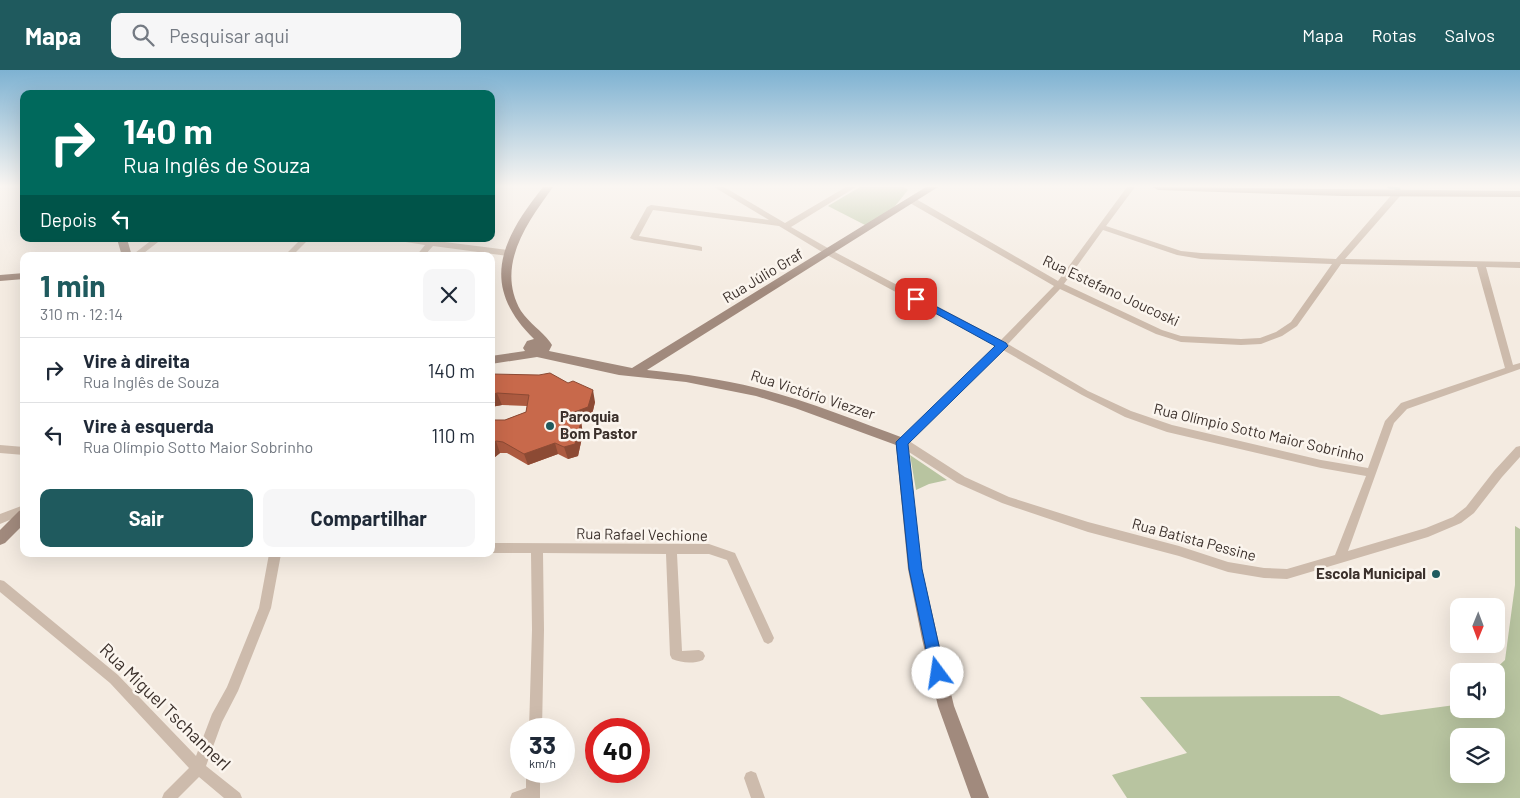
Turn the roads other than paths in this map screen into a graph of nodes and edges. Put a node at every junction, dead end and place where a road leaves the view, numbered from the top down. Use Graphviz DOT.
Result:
graph roads {
  1 [pos="524,221"];
  2 [pos="643,221"];
  3 [pos="754,221"];
  4 [pos="777,221"];
  5 [pos="791,221"];
  6 [pos="880,221"];
  7 [pos="948,221"];
  8 [pos="1106,221"];
  9 [pos="1374,221"];
  10 [pos="784,225"];
  11 [pos="1102,227"];
  12 [pos="154,242"];
  13 [pos="302,242"];
  14 [pos="431,242"];
  15 [pos="438,242"];
  16 [pos="699,249"];
  17 [pos="140,252"];
  18 [pos="292,252"];
  19 [pos="423,252"];
  20 [pos="830,252"];
  21 [pos="508,253"];
  22 [pos="1339,261"];
  23 [pos="1480,265"];
  24 [pos="1520,265"];
  25 [pos="20,276"];
  26 [pos="0,278"];
  27 [pos="1059,285"];
  28 [pos="1002,346"];
  29 [pos="537,347"];
  30 [pos="495,359"];
  31 [pos="1515,367"];
  32 [pos="633,373"];
  33 [pos="902,442"];
  34 [pos="0,449"];
  35 [pos="1520,450"];
  36 [pos="20,451"];
  37 [pos="1372,473"];
  38 [pos="20,511"];
  39 [pos="0,519"];
  40 [pos="20,519"];
  41 [pos="0,539"];
  42 [pos="495,548"];
  43 [pos="671,548"];
  44 [pos="537,550"];
  45 [pos="274,557"];
  46 [pos="1339,559"];
  47 [pos="0,585"];
  48 [pos="768,638"];
  49 [pos="699,656"];
  50 [pos="535,718"];
  51 [pos="198,768"];
  52 [pos="751,778"];
  53 [pos="533,795"];
  54 [pos="169,798"];
  55 [pos="235,798"];
  56 [pos="518,798"];
  57 [pos="758,798"];
  58 [pos="980,798"];
  1 -- 21 [label="street"];
  2 -- 16 [label="street"];
  3 -- 10 [label="street"];
  4 -- 10 [label="street, Rua Olímpio Sotto Maior Sobrinho"];
  5 -- 10 [label="street"];
  6 -- 20 [label="street, Rua Júlio Graf"];
  7 -- 27 [label="street, Rua Estefano Joucoski"];
  8 -- 11 [label="street"];
  9 -- 22 [label="street, Rua Estefano Joucoski"];
  10 -- 20 [label="street, Rua Olímpio Sotto Maior Sobrinho"];
  11 -- 22 [label="street"];
  11 -- 27 [label="street"];
  12 -- 17 [label="street"];
  13 -- 18 [label="street"];
  14 -- 19 [label="street"];
  15 -- 21 [label="street"];
  20 -- 28 [label="street, Rua Olímpio Sotto Maior Sobrinho"];
  20 -- 32 [label="street, Rua Júlio Graf"];
  21 -- 29 [label="street"];
  22 -- 23 [label="street"];
  22 -- 27 [label="street, Rua Estefano Joucoski"];
  23 -- 24 [label="street"];
  23 -- 31 [label="street"];
  25 -- 26 [label="street"];
  27 -- 28 [label="street"];
  28 -- 33 [label="street"];
  28 -- 37 [label="street, Rua Olímpio Sotto Maior Sobrinho"];
  29 -- 30 [label="street, Rua Victório Viezzer"];
  29 -- 32 [label="street, Rua Victório Viezzer"];
  31 -- 37 [label="street"];
  32 -- 33 [label="street, Rua Victório Viezzer"];
  33 -- 46 [label="street, Rua Batista Pessine"];
  33 -- 58 [label="street"];
  34 -- 36 [label="street"];
  35 -- 46 [label="street, Rua Batista Pessine"];
  37 -- 46 [label="street"];
  38 -- 39 [label="street"];
  40 -- 41 [label="street"];
  42 -- 44 [label="street, Rua Rafael Vechione"];
  43 -- 44 [label="street, Rua Rafael Vechione"];
  43 -- 48 [label="street, Rua Rafael Vechione"];
  43 -- 49 [label="street"];
  44 -- 50 [label="street"];
  45 -- 51 [label="street"];
  47 -- 51 [label="street, Rua Miguel Tschannerl"];
  51 -- 54 [label="street"];
  51 -- 55 [label="street, Rua Miguel Tschannerl"];
  52 -- 57 [label="street"];
  53 -- 56 [label="street"];
}
